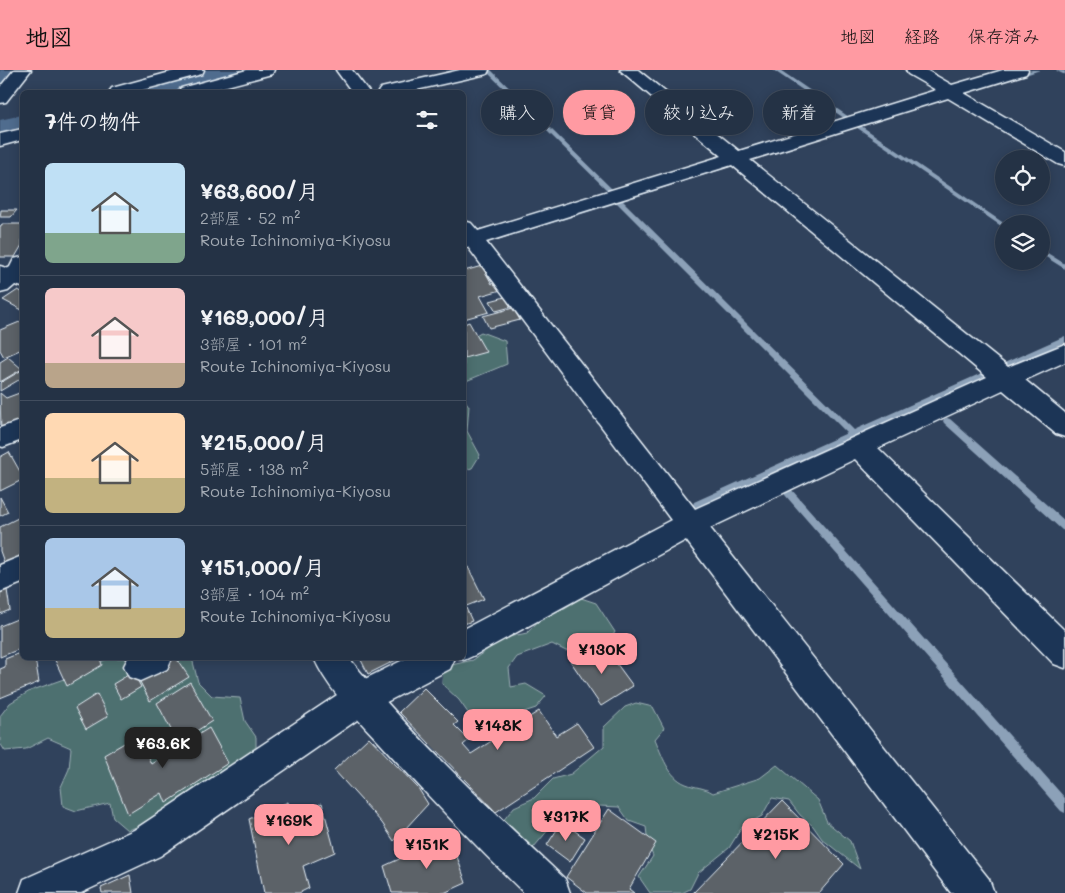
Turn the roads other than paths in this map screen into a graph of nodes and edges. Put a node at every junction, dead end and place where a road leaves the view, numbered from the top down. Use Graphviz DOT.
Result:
graph roads {
  1 [pos="23,70"];
  2 [pos="196,70"];
  3 [pos="266,70"];
  4 [pos="344,70"];
  5 [pos="481,70"];
  6 [pos="628,70"];
  7 [pos="914,70"];
  8 [pos="1020,70"];
  9 [pos="125,90"];
  10 [pos="195,90"];
  11 [pos="359,90"];
  12 [pos="396,90"];
  13 [pos="950,92"];
  14 [pos="0,98"];
  15 [pos="20,129"];
  16 [pos="0,140"];
  17 [pos="735,158"];
  18 [pos="1065,160"];
  19 [pos="467,236"];
  20 [pos="1065,352"];
  21 [pos="1006,379"];
  22 [pos="1065,428"];
  23 [pos="858,445"];
  24 [pos="690,524"];
  25 [pos="20,570"];
  26 [pos="0,579"];
  27 [pos="466,644"];
  28 [pos="1065,653"];
  29 [pos="332,660"];
  30 [pos="435,660"];
  31 [pos="361,698"];
  32 [pos="38,893"];
  33 [pos="551,893"];
  34 [pos="975,893"];
  1 -- 14 [label="street"];
  2 -- 9 [label="street"];
  3 -- 10 [label="street"];
  4 -- 11 [label="street"];
  5 -- 12 [label="street"];
  6 -- 17 [label="street"];
  7 -- 13 [label="street"];
  8 -- 13 [label="street"];
  13 -- 17 [label="street"];
  13 -- 18 [label="street"];
  15 -- 16 [label="street"];
  17 -- 19 [label="street"];
  17 -- 21 [label="street"];
  19 -- 24 [label="street"];
  20 -- 21 [label="street"];
  21 -- 22 [label="street"];
  21 -- 23 [label="street"];
  23 -- 24 [label="street"];
  23 -- 28 [label="street"];
  24 -- 27 [label="street"];
  24 -- 34 [label="street"];
  25 -- 26 [label="street"];
  29 -- 31 [label="street"];
  30 -- 31 [label="street"];
  31 -- 32 [label="street"];
  31 -- 33 [label="street"];
}
